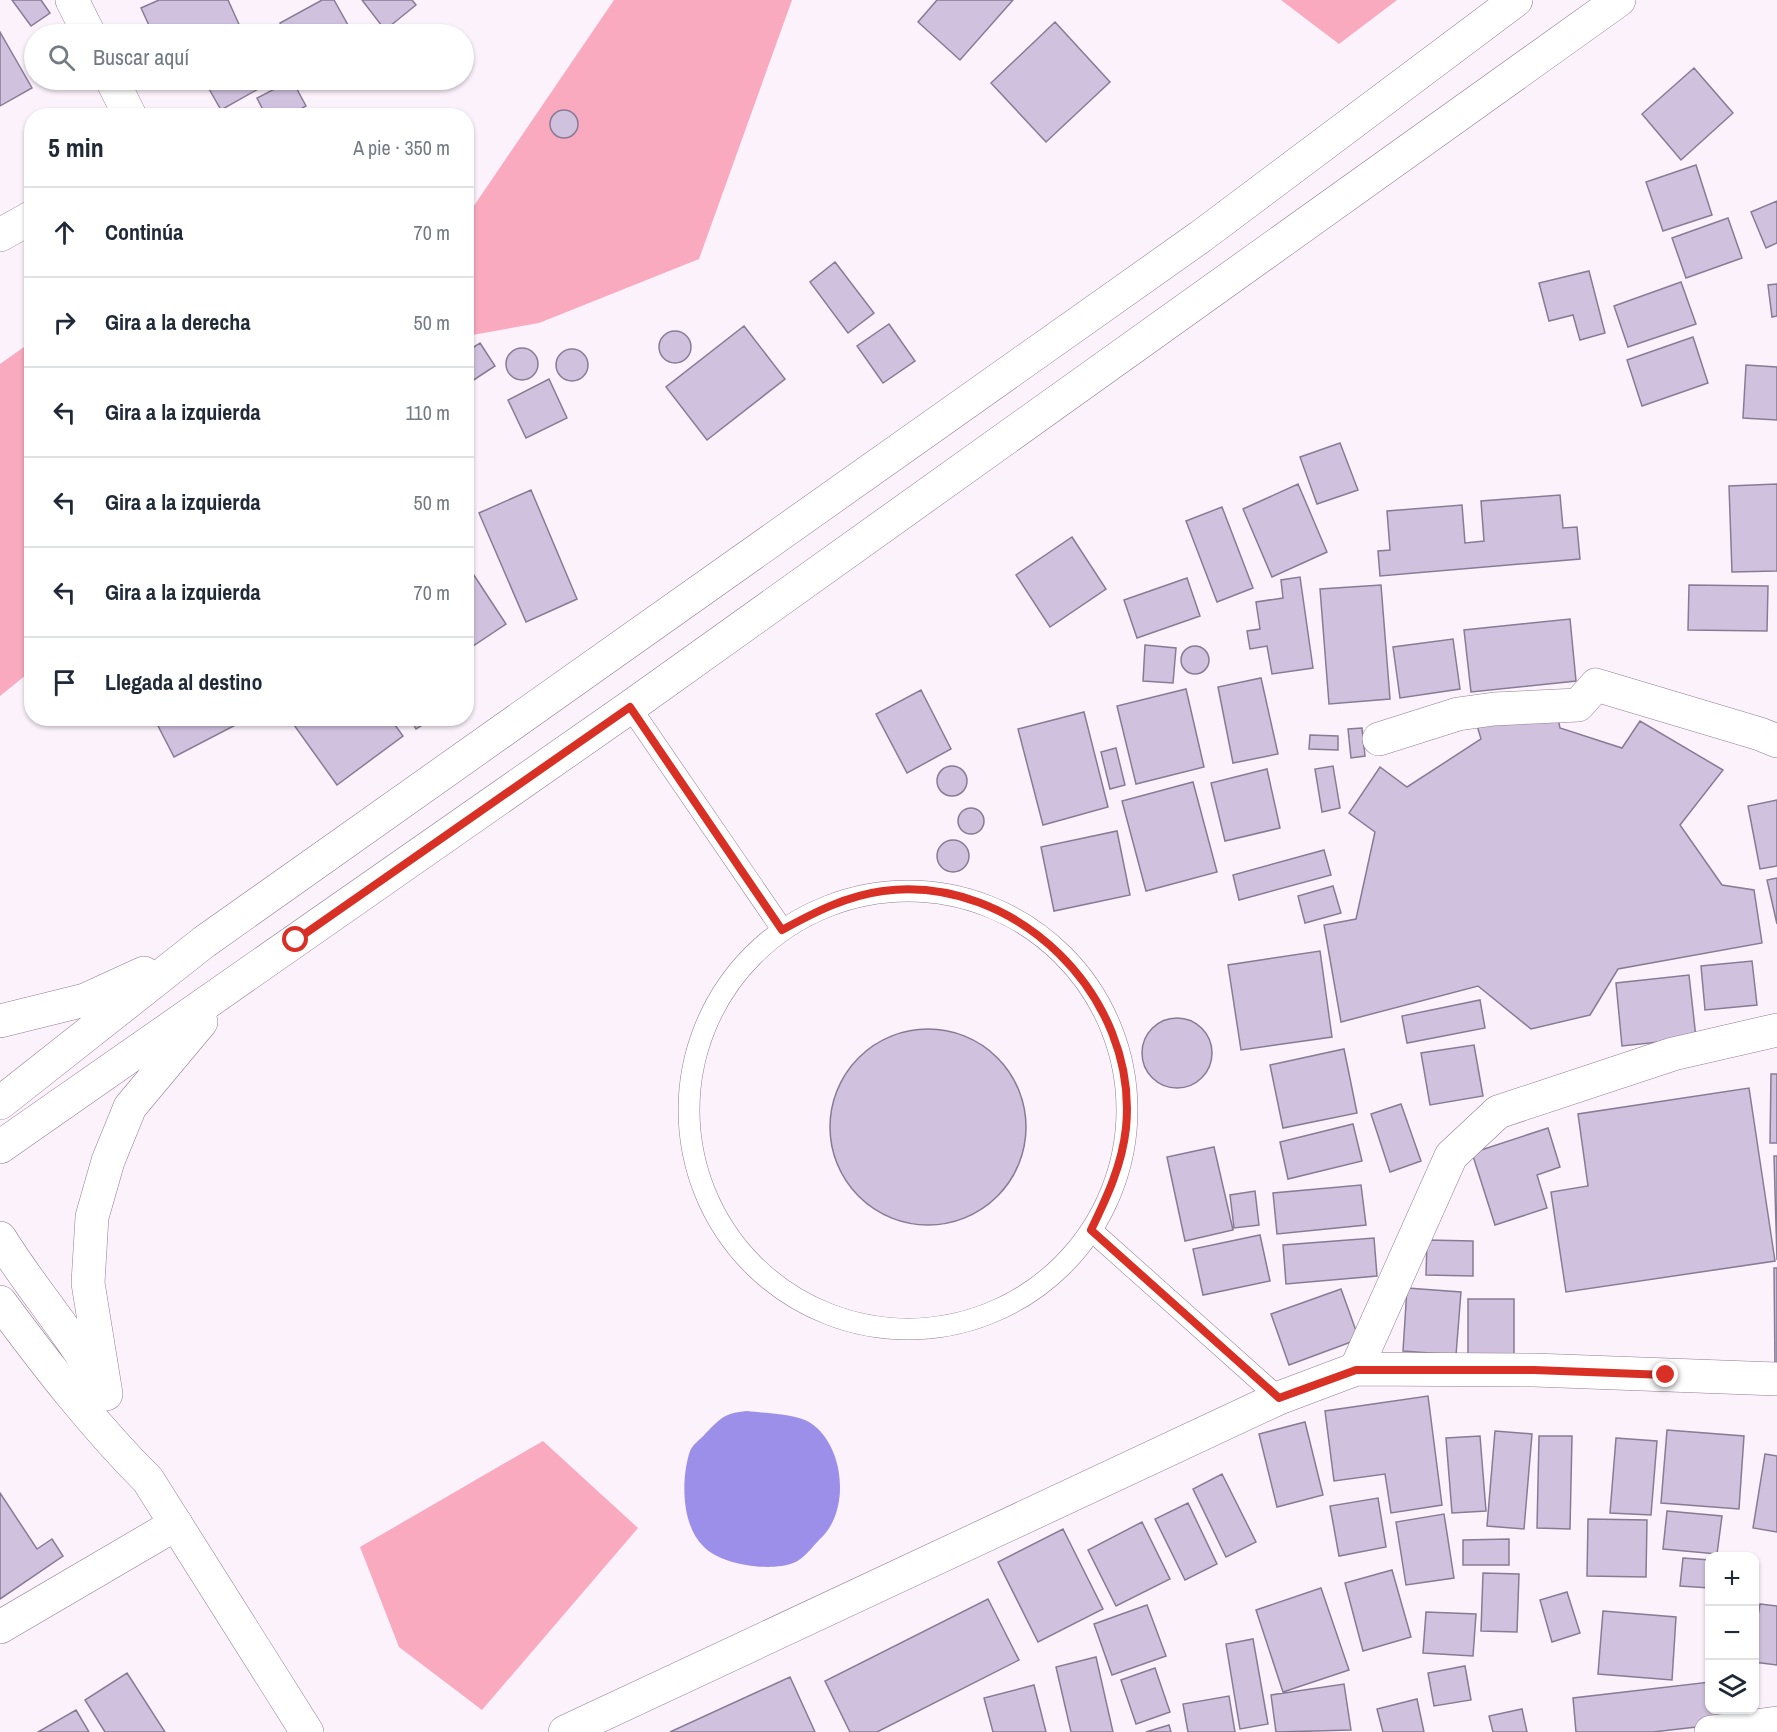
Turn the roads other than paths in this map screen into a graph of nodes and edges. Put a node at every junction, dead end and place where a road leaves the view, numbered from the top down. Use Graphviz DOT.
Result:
graph roads {
  1 [pos="72,0"];
  2 [pos="1516,0"];
  3 [pos="1619,0"];
  4 [pos="84,24"];
  5 [pos="117,90"];
  6 [pos="126,108"];
  7 [pos="24,222"];
  8 [pos="0,235"];
  9 [pos="630,707"];
  10 [pos="1379,739"];
  11 [pos="1777,741"];
  12 [pos="782,930"];
  13 [pos="204,942"];
  14 [pos="237,981"];
  15 [pos="0,1021"];
  16 [pos="1777,1030"];
  17 [pos="0,1103"];
  18 [pos="0,1147"];
  19 [pos="1091,1230"];
  20 [pos="0,1238"];
  21 [pos="0,1302"];
  22 [pos="1356,1370"];
  23 [pos="1777,1379"];
  24 [pos="106,1394"];
  25 [pos="1279,1398"];
  26 [pos="148,1480"];
  27 [pos="176,1524"];
  28 [pos="0,1627"];
  29 [pos="1777,1723"];
  30 [pos="307,1732"];
  31 [pos="565,1732"];
  32 [pos="1711,1732"];
  1 -- 4 [label="main road"];
  2 -- 13 [label="main road"];
  3 -- 9 [label="main road"];
  5 -- 6 [label="main road"];
  7 -- 8 [label="main road"];
  9 -- 12 [label="lane"];
  9 -- 14 [label="main road"];
  10 -- 11 [label="main road"];
  12 -- 19 [label="lane"];
  12 -- 19 [label="lane"];
  13 -- 15 [label="main road"];
  13 -- 17 [label="main road"];
  14 -- 18 [label="main road"];
  14 -- 24 [label="main road"];
  16 -- 22 [label="main road"];
  19 -- 25 [label="lane"];
  20 -- 24 [label="main road"];
  21 -- 26 [label="main road"];
  22 -- 23 [label="main road"];
  22 -- 25 [label="main road"];
  24 -- 26 [label="main road"];
  25 -- 31 [label="main road"];
  26 -- 27 [label="main road"];
  27 -- 28 [label="main road"];
  27 -- 30 [label="main road"];
  29 -- 32 [label="main road"];
}
